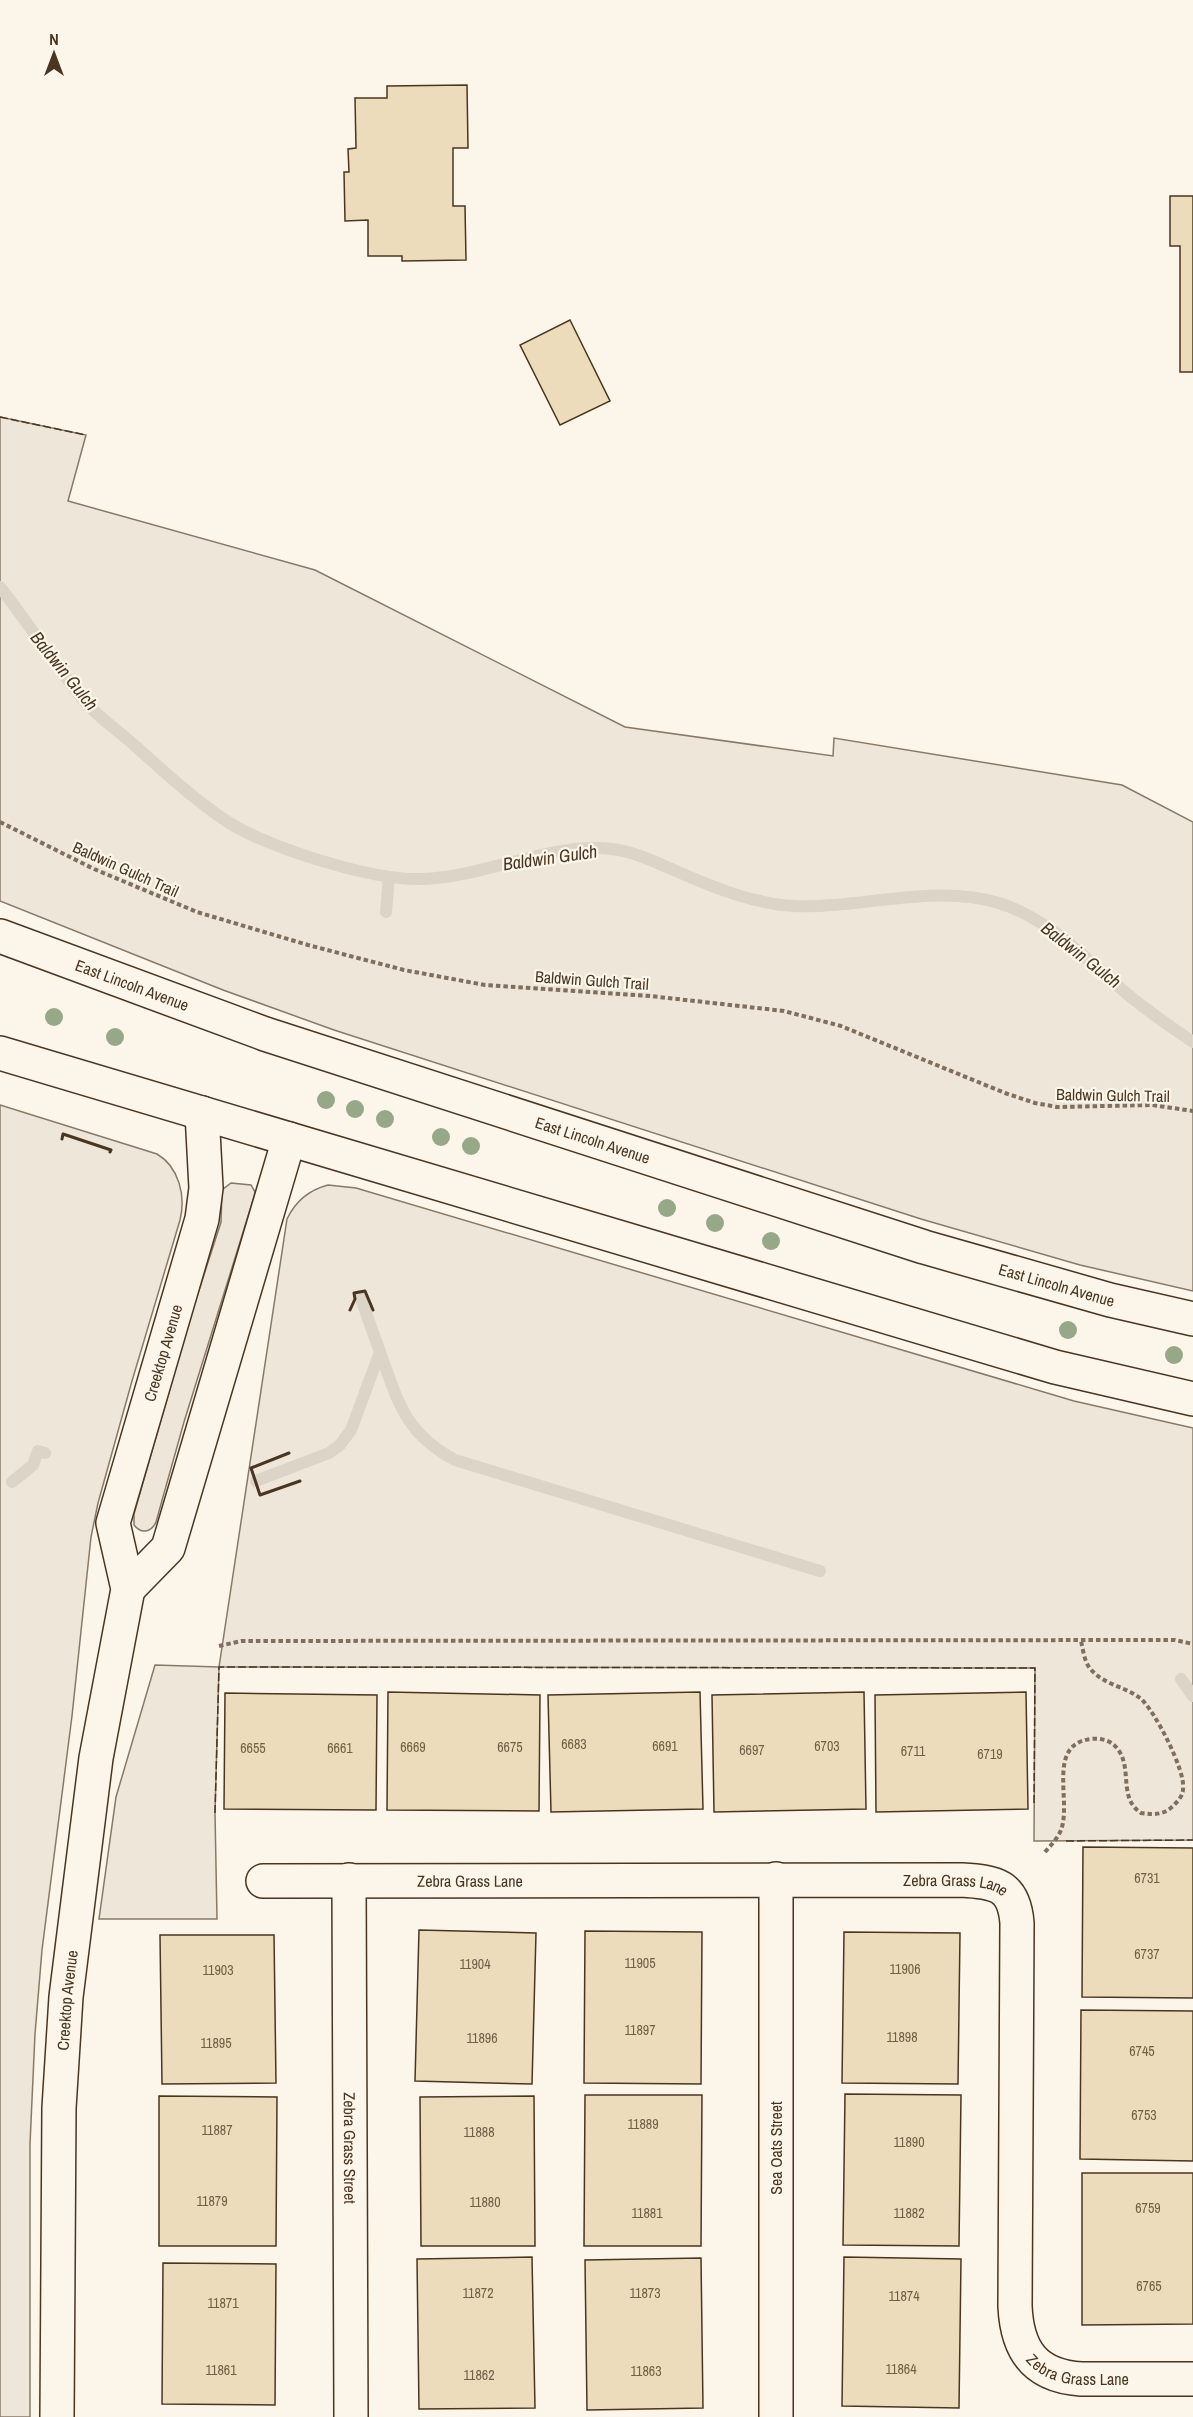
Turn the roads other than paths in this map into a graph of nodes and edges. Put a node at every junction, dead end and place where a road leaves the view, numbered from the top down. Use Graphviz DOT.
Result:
graph roads {
  1 [pos="0,936"];
  2 [pos="0,1053"];
  3 [pos="202,1113"];
  4 [pos="289,1139"];
  5 [pos="1193,1319"];
  6 [pos="1193,1399"];
  7 [pos="128,1589"];
  8 [pos="776,1879"];
  9 [pos="349,1880"];
  10 [pos="263,1881"];
  11 [pos="1193,2379"];
  12 [pos="57,2417"];
  13 [pos="351,2417"];
  14 [pos="776,2417"];
  1 -- 5 [label="street, East Lincoln Avenue"];
  2 -- 3 [label="street"];
  3 -- 4 [label="street"];
  3 -- 7 [label="street, Creektop Avenue"];
  4 -- 6 [label="street"];
  4 -- 7 [label="street"];
  7 -- 12 [label="street, Creektop Avenue"];
  8 -- 9 [label="street, Zebra Grass Lane"];
  8 -- 11 [label="street, Zebra Grass Lane"];
  8 -- 14 [label="street, Sea Oats Street"];
  9 -- 10 [label="street, Zebra Grass Lane"];
  9 -- 13 [label="street, Zebra Grass Street"];
}
